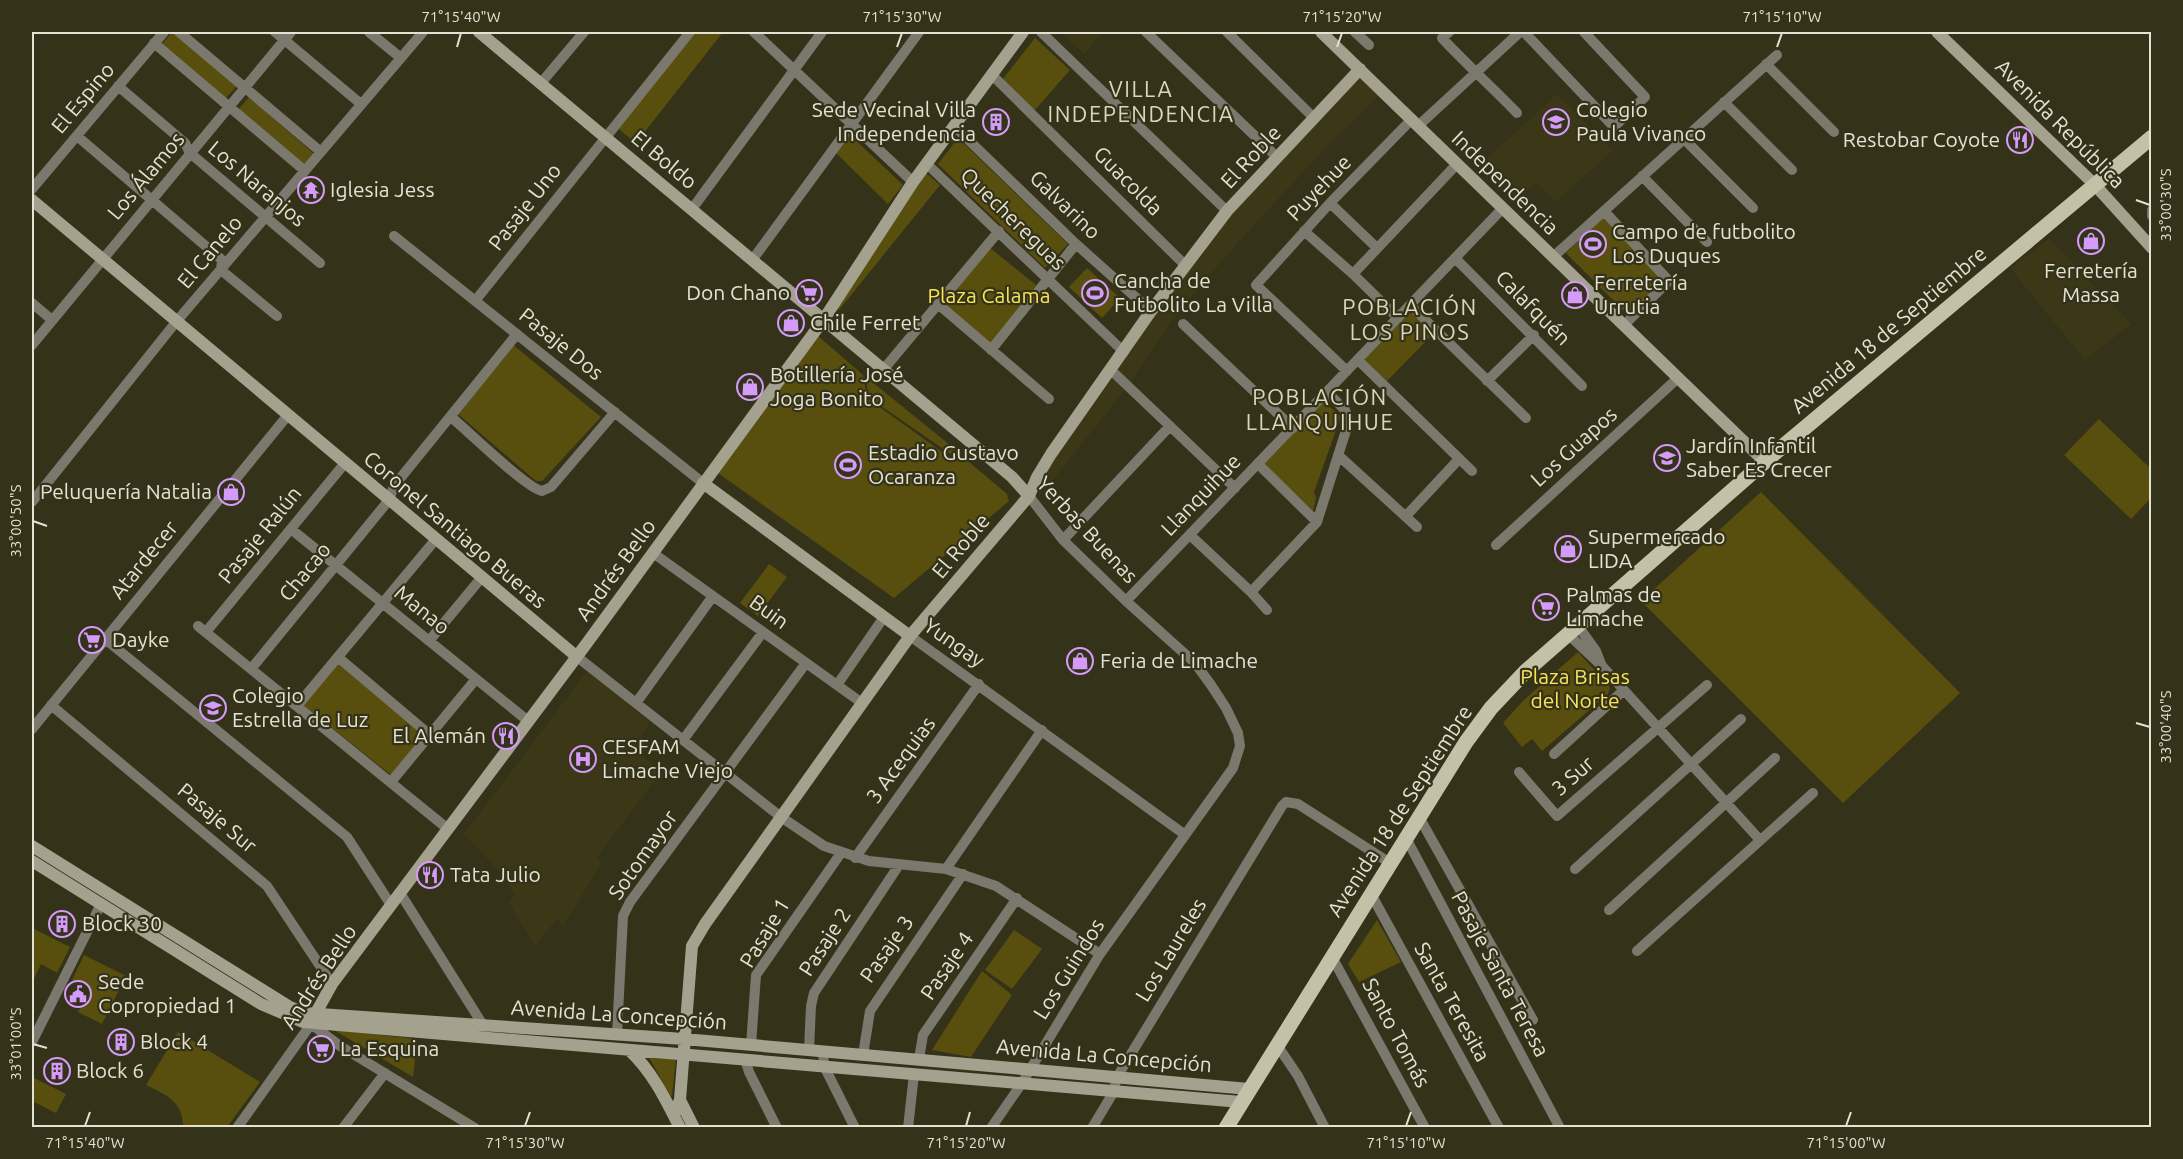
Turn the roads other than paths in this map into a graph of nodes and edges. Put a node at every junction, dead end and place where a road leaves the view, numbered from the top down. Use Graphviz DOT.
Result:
graph roads {
  1 [pos="164,32"];
  2 [pos="179,32"];
  3 [pos="275,32"];
  4 [pos="369,32"];
  5 [pos="423,32"];
  6 [pos="480,32"];
  7 [pos="584,32"];
  8 [pos="690,32"];
  9 [pos="754,32"];
  10 [pos="822,32"];
  11 [pos="919,32"];
  12 [pos="1023,32"];
  13 [pos="1041,32"];
  14 [pos="1146,32"];
  15 [pos="1227,32"];
  16 [pos="1321,32"];
  17 [pos="1355,32"];
  18 [pos="1449,32"];
  19 [pos="1520,32"];
  20 [pos="1524,32"];
  21 [pos="1584,32"];
  22 [pos="1937,32"];
  23 [pos="287,35"];
  24 [pos="154,43"];
  25 [pos="1369,45"];
  26 [pos="1777,55"];
  27 [pos="401,58"];
  28 [pos="1766,64"];
  29 [pos="1360,69"];
  30 [pos="794,70"];
  31 [pos="1475,73"];
  32 [pos="992,75"];
  33 [pos="541,83"];
  34 [pos="118,86"];
  35 [pos="245,87"];
  36 [pos="1724,102"];
  37 [pos="362,104"];
  38 [pos="229,106"];
  39 [pos="1517,113"];
  40 [pos="1314,118"];
  41 [pos="1415,123"];
  42 [pos="851,125"];
  43 [pos="954,126"];
  44 [pos="1834,132"];
  45 [pos="77,136"];
  46 [pos="605,136"];
  47 [pos="2151,137"];
  48 [pos="1683,138"];
  49 [pos="321,152"];
  50 [pos="190,153"];
  51 [pos="1277,157"];
  52 [pos="927,164"];
  53 [pos="1457,164"];
  54 [pos="1792,170"];
  55 [pos="305,171"];
  56 [pos="1642,176"];
  57 [pos="914,182"];
  58 [pos="2095,184"];
  59 [pos="32,189"];
  60 [pos="32,200"];
  61 [pos="151,200"];
  62 [pos="1330,203"];
  63 [pos="1503,208"];
  64 [pos="1753,208"];
  65 [pos="692,209"];
  66 [pos="2151,210"];
  67 [pos="1227,211"];
  68 [pos="1604,211"];
  69 [pos="2151,216"];
  70 [pos="266,217"];
  71 [pos="999,231"];
  72 [pos="1304,231"];
  73 [pos="394,236"];
  74 [pos="1707,242"];
  75 [pos="1076,244"];
  76 [pos="1377,248"];
  77 [pos="2151,248"];
  78 [pos="1553,257"];
  79 [pos="1455,258"];
  80 [pos="102,260"];
  81 [pos="753,260"];
  82 [pos="320,263"];
  83 [pos="1185,266"];
  84 [pos="221,270"];
  85 [pos="1353,274"];
  86 [pos="1047,278"];
  87 [pos="475,301"];
  88 [pos="32,303"];
  89 [pos="939,305"];
  90 [pos="1410,305"];
  91 [pos="1151,311"];
  92 [pos="278,316"];
  93 [pos="1398,318"];
  94 [pos="824,319"];
  95 [pos="52,320"];
  96 [pos="177,322"];
  97 [pos="1183,324"];
  98 [pos="1624,325"];
  99 [pos="517,334"];
  100 [pos="1534,335"];
  101 [pos="32,345"];
  102 [pos="991,350"];
  103 [pos="1124,352"];
  104 [pos="1358,360"];
  105 [pos="883,370"];
  106 [pos="1111,370"];
  107 [pos="1347,371"];
  108 [pos="1678,378"];
  109 [pos="1487,381"];
  110 [pos="1582,386"];
  111 [pos="1327,392"];
  112 [pos="1049,399"];
  113 [pos="615,412"];
  114 [pos="288,415"];
  115 [pos="451,417"];
  116 [pos="1526,418"];
  117 [pos="1170,426"];
  118 [pos="1293,428"];
  119 [pos="1338,455"];
  120 [pos="1459,459"];
  121 [pos="1765,462"];
  122 [pos="345,463"];
  123 [pos="1258,464"];
  124 [pos="1472,471"];
  125 [pos="703,483"];
  126 [pos="1235,488"];
  127 [pos="1029,496"];
  128 [pos="389,500"];
  129 [pos="32,502"];
  130 [pos="1406,516"];
  131 [pos="1317,522"];
  132 [pos="1417,527"];
  133 [pos="291,529"];
  134 [pos="1190,535"];
  135 [pos="436,539"];
  136 [pos="1063,540"];
  137 [pos="1496,545"];
  138 [pos="653,553"];
  139 [pos="336,565"];
  140 [pos="482,577"];
  141 [pos="1251,592"];
  142 [pos="713,596"];
  143 [pos="1126,602"];
  144 [pos="383,603"];
  145 [pos="1267,610"];
  146 [pos="884,617"];
  147 [pos="1574,630"];
  148 [pos="764,632"];
  149 [pos="910,636"];
  150 [pos="105,639"];
  151 [pos="429,641"];
  152 [pos="576,656"];
  153 [pos="339,658"];
  154 [pos="806,663"];
  155 [pos="251,669"];
  156 [pos="476,679"];
  157 [pos="979,684"];
  158 [pos="837,685"];
  159 [pos="1707,685"];
  160 [pos="1624,690"];
  161 [pos="636,703"];
  162 [pos="862,704"];
  163 [pos="51,705"];
  164 [pos="297,706"];
  165 [pos="35,716"];
  166 [pos="1740,719"];
  167 [pos="528,721"];
  168 [pos="1658,728"];
  169 [pos="32,729"];
  170 [pos="1042,730"];
  171 [pos="430,735"];
  172 [pos="683,740"];
  173 [pos="1554,754"];
  174 [pos="1775,758"];
  175 [pos="1692,765"];
  176 [pos="1519,772"];
  177 [pos="725,773"];
  178 [pos="391,782"];
  179 [pos="1813,793"];
  180 [pos="1726,803"];
  181 [pos="782,817"];
  182 [pos="1419,817"];
  183 [pos="448,829"];
  184 [pos="1184,834"];
  185 [pos="1406,838"];
  186 [pos="1760,840"];
  187 [pos="32,846"];
  188 [pos="841,853"];
  189 [pos="855,858"];
  190 [pos="32,861"];
  191 [pos="1390,863"];
  192 [pos="899,865"];
  193 [pos="946,869"];
  194 [pos="1575,869"];
  195 [pos="963,874"];
  196 [pos="400,893"];
  197 [pos="1371,894"];
  198 [pos="1017,898"];
  199 [pos="100,904"];
  200 [pos="391,905"];
  201 [pos="1609,910"];
  202 [pos="1637,951"];
  203 [pos="1100,954"];
  204 [pos="1332,957"];
  205 [pos="332,984"];
  206 [pos="312,1019"];
  207 [pos="1533,1020"];
  208 [pos="483,1025"];
  209 [pos="617,1034"];
  210 [pos="684,1039"];
  211 [pos="32,1042"];
  212 [pos="751,1045"];
  213 [pos="1277,1045"];
  214 [pos="630,1050"];
  215 [pos="809,1050"];
  216 [pos="823,1051"];
  217 [pos="684,1054"];
  218 [pos="863,1054"];
  219 [pos="745,1059"];
  220 [pos="918,1059"];
  221 [pos="824,1066"];
  222 [pos="1029,1069"];
  223 [pos="386,1073"];
  224 [pos="914,1074"];
  225 [pos="1117,1077"];
  226 [pos="1022,1083"];
  227 [pos="1113,1093"];
  228 [pos="1245,1096"];
  229 [pos="680,1100"];
  230 [pos="674,1114"];
  231 [pos="457,1117"];
  232 [pos="237,1128"];
  233 [pos="343,1128"];
  234 [pos="449,1128"];
  235 [pos="475,1128"];
  236 [pos="680,1128"];
  237 [pos="694,1128"];
  238 [pos="777,1128"];
  239 [pos="855,1128"];
  240 [pos="908,1128"];
  241 [pos="991,1128"];
  242 [pos="1092,1128"];
  243 [pos="1226,1128"];
  244 [pos="1325,1128"];
  245 [pos="1425,1128"];
  246 [pos="1499,1128"];
  247 [pos="1560,1128"];
  1 -- 24 [label="street, El Espino"];
  2 -- 35 [label="street"];
  3 -- 23 [label="street"];
  4 -- 27 [label="street"];
  5 -- 27 [label="street, El Canelo"];
  6 -- 33 [label="street, El Boldo"];
  7 -- 33 [label="street"];
  8 -- 46 [label="street, Pasaje Uno"];
  9 -- 30 [label="street"];
  10 -- 30 [label="street"];
  11 -- 42 [label="street"];
  12 -- 32 [label="street, Andrés Bello"];
  13 -- 67 [label="street"];
  14 -- 51 [label="street"];
  15 -- 40 [label="street"];
  16 -- 29 [label="street, Independencia"];
  17 -- 25 [label="street"];
  18 -- 31 [label="street"];
  19 -- 31 [label="street, Puyehue"];
  20 -- 21 [label="street"];
  22 -- 58 [label="street, Avenida República"];
  23 -- 35 [label="street, Los Álamos"];
  23 -- 37 [label="street"];
  24 -- 34 [label="street, El Espino"];
  24 -- 38 [label="street"];
  26 -- 28 [label="street"];
  27 -- 37 [label="street, El Canelo"];
  28 -- 36 [label="street"];
  28 -- 44 [label="street"];
  29 -- 40 [label="street, El Roble"];
  29 -- 41 [label="street, Independencia"];
  30 -- 42 [label="street"];
  30 -- 65 [label="street"];
  31 -- 39 [label="street"];
  31 -- 41 [label="street, Puyehue"];
  32 -- 43 [label="street, Andrés Bello"];
  32 -- 83 [label="street, Guacolda"];
  33 -- 46 [label="street, El Boldo"];
  34 -- 45 [label="street, El Espino"];
  34 -- 50 [label="street, Los Naranjos"];
  35 -- 38 [label="street, Los Álamos"];
  35 -- 49 [label="street"];
  36 -- 48 [label="street"];
  36 -- 54 [label="street"];
  37 -- 49 [label="street, El Canelo"];
  38 -- 50 [label="street, Los Álamos"];
  38 -- 55 [label="street"];
  40 -- 51 [label="street, El Roble"];
  41 -- 53 [label="street, Independencia"];
  41 -- 62 [label="street, Puyehue"];
  42 -- 57 [label="street"];
  42 -- 81 [label="street"];
  43 -- 52 [label="street, Andrés Bello"];
  43 -- 75 [label="street, Galvarino"];
  45 -- 59 [label="street, El Espino"];
  45 -- 61 [label="street"];
  46 -- 65 [label="street, El Boldo"];
  46 -- 87 [label="street, Pasaje Uno"];
  47 -- 58 [label="main road, Avenida 18 de Septiembre"];
  48 -- 56 [label="street"];
  48 -- 64 [label="street"];
  49 -- 55 [label="street, El Canelo"];
  50 -- 61 [label="street, Los Álamos"];
  50 -- 70 [label="street, Los Naranjos"];
  51 -- 67 [label="street, El Roble"];
  52 -- 57 [label="street, Andrés Bello"];
  52 -- 71 [label="street, Quechereguas"];
  53 -- 63 [label="street, Independencia"];
  53 -- 76 [label="street"];
  55 -- 70 [label="street, El Canelo"];
  56 -- 68 [label="street"];
  56 -- 74 [label="street"];
  57 -- 94 [label="street, Andrés Bello"];
  58 -- 77 [label="street, Avenida República"];
  58 -- 121 [label="main road, Avenida 18 de Septiembre"];
  60 -- 80 [label="street, Coronel Santiago Bueras"];
  61 -- 80 [label="street, Los Álamos"];
  61 -- 84 [label="street"];
  62 -- 72 [label="street, Puyehue"];
  62 -- 76 [label="street"];
  63 -- 78 [label="street, Independencia"];
  63 -- 79 [label="street, Llanquihue"];
  65 -- 81 [label="street, El Boldo"];
  66 -- 69 [label="street"];
  67 -- 83 [label="street, El Roble"];
  68 -- 78 [label="street"];
  68 -- 98 [label="street"];
  70 -- 82 [label="street, Los Naranjos"];
  70 -- 84 [label="street, El Canelo"];
  71 -- 86 [label="street, Quechereguas"];
  71 -- 89 [label="street"];
  72 -- 85 [label="street"];
  72 -- 107 [label="street, Puyehue"];
  73 -- 87 [label="street, Pasaje Dos"];
  75 -- 86 [label="street"];
  75 -- 91 [label="street, Galvarino"];
  76 -- 85 [label="street"];
  78 -- 98 [label="street, Independencia"];
  79 -- 90 [label="street, Llanquihue"];
  79 -- 100 [label="street, Calafquén"];
  80 -- 95 [label="street, Los Álamos"];
  80 -- 96 [label="street, Coronel Santiago Bueras"];
  81 -- 94 [label="street, El Boldo"];
  83 -- 91 [label="street, El Roble"];
  84 -- 92 [label="street"];
  84 -- 96 [label="street, El Canelo"];
  85 -- 93 [label="street"];
  86 -- 102 [label="street"];
  86 -- 103 [label="street, Quechereguas"];
  87 -- 99 [label="street, Pasaje Dos"];
  88 -- 95 [label="street"];
  89 -- 102 [label="street"];
  89 -- 105 [label="street"];
  90 -- 93 [label="street, Llanquihue"];
  90 -- 109 [label="street"];
  91 -- 103 [label="street, El Roble"];
  93 -- 104 [label="street, Llanquihue"];
  94 -- 105 [label="street, Yerbas Buenas"];
  94 -- 125 [label="street, Andrés Bello"];
  95 -- 101 [label="street, Los Álamos"];
  96 -- 114 [label="street, Coronel Santiago Bueras"];
  96 -- 129 [label="street, El Canelo"];
  97 -- 118 [label="street"];
  98 -- 108 [label="street, Independencia"];
  99 -- 113 [label="street, Pasaje Dos"];
  99 -- 115 [label="street"];
  100 -- 109 [label="street"];
  100 -- 110 [label="street, Calafquén"];
  102 -- 112 [label="street"];
  103 -- 106 [label="street, El Roble"];
  104 -- 107 [label="street, Llanquihue"];
  104 -- 120 [label="street"];
  105 -- 127 [label="street, Yerbas Buenas"];
  106 -- 117 [label="street"];
  106 -- 127 [label="street, El Roble"];
  107 -- 111 [label="street, Llanquihue"];
  108 -- 121 [label="street, Independencia"];
  108 -- 137 [label="street, Los Guapos"];
  109 -- 116 [label="street"];
  111 -- 118 [label="street, Llanquihue"];
  111 -- 119 [label="street"];
  113 -- 115 [label="street"];
  113 -- 125 [label="street, Pasaje Dos"];
  114 -- 122 [label="street, Coronel Santiago Bueras"];
  114 -- 150 [label="street, Atardecer"];
  115 -- 128 [label="street"];
  117 -- 126 [label="street"];
  117 -- 136 [label="street"];
  118 -- 123 [label="street, Llanquihue"];
  119 -- 130 [label="street"];
  119 -- 131 [label="street"];
  120 -- 124 [label="street"];
  120 -- 130 [label="street"];
  121 -- 147 [label="main road, Avenida 18 de Septiembre"];
  122 -- 128 [label="street, Coronel Santiago Bueras"];
  122 -- 133 [label="street, Pasaje Ralún"];
  123 -- 126 [label="street, Llanquihue"];
  123 -- 131 [label="street"];
  125 -- 138 [label="street, Andrés Bello"];
  125 -- 146 [label="street, Yungay"];
  126 -- 134 [label="street, Llanquihue"];
  127 -- 136 [label="street, Yerbas Buenas"];
  127 -- 149 [label="street, El Roble"];
  128 -- 135 [label="street, Coronel Santiago Bueras"];
  128 -- 139 [label="street, Chacao"];
  130 -- 132 [label="street"];
  131 -- 141 [label="street"];
  133 -- 139 [label="street, Manao"];
  133 -- 155 [label="street, Pasaje Ralún"];
  134 -- 141 [label="street"];
  134 -- 143 [label="street, Llanquihue"];
  135 -- 140 [label="street, Coronel Santiago Bueras"];
  135 -- 144 [label="street"];
  136 -- 143 [label="street, Yerbas Buenas"];
  138 -- 142 [label="street, Buin"];
  138 -- 152 [label="street, Andrés Bello"];
  139 -- 144 [label="street, Manao"];
  139 -- 155 [label="street, Chacao"];
  140 -- 151 [label="street"];
  140 -- 152 [label="street, Coronel Santiago Bueras"];
  141 -- 145 [label="street"];
  142 -- 148 [label="street, Buin"];
  142 -- 161 [label="street"];
  143 -- 184 [label="street, Yerbas Buenas"];
  144 -- 151 [label="street, Manao"];
  144 -- 153 [label="street"];
  146 -- 149 [label="street, Yungay"];
  146 -- 158 [label="street"];
  147 -- 160 [label="street"];
  147 -- 182 [label="main road, Avenida 18 de Septiembre"];
  148 -- 154 [label="street, Buin"];
  148 -- 172 [label="street"];
  149 -- 157 [label="street, Yungay"];
  149 -- 162 [label="street, El Roble"];
  150 -- 163 [label="street, Atardecer"];
  150 -- 200 [label="street"];
  151 -- 156 [label="street, Manao"];
  152 -- 161 [label="street, Coronel Santiago Bueras"];
  152 -- 167 [label="street, Andrés Bello"];
  153 -- 164 [label="street"];
  153 -- 171 [label="street"];
  154 -- 158 [label="street, Buin"];
  154 -- 177 [label="street, Sotomayor"];
  155 -- 164 [label="street"];
  156 -- 167 [label="street, Manao"];
  156 -- 171 [label="street"];
  157 -- 170 [label="street, Yungay"];
  157 -- 189 [label="street, 3 Acequias"];
  158 -- 162 [label="street, Buin"];
  159 -- 168 [label="street"];
  160 -- 168 [label="street"];
  160 -- 173 [label="street"];
  161 -- 172 [label="street, Coronel Santiago Bueras"];
  162 -- 181 [label="street, El Roble"];
  163 -- 165 [label="street, Atardecer"];
  163 -- 205 [label="street, Pasaje Sur"];
  164 -- 178 [label="street"];
  165 -- 169 [label="street, Atardecer"];
  166 -- 175 [label="street"];
  167 -- 183 [label="street, Andrés Bello"];
  168 -- 175 [label="street"];
  168 -- 176 [label="street, 3 Sur"];
  170 -- 184 [label="street, Yungay"];
  170 -- 193 [label="street"];
  171 -- 178 [label="street"];
  172 -- 177 [label="street, Coronel Santiago Bueras"];
  174 -- 180 [label="street"];
  175 -- 180 [label="street"];
  175 -- 194 [label="street"];
  177 -- 181 [label="street, Coronel Santiago Bueras"];
  177 -- 209 [label="street, Sotomayor"];
  178 -- 183 [label="street"];
  179 -- 186 [label="street"];
  180 -- 186 [label="street"];
  180 -- 201 [label="street"];
  181 -- 188 [label="street, Coronel Santiago Bueras"];
  181 -- 210 [label="street, El Roble"];
  182 -- 185 [label="main road, Avenida 18 de Septiembre"];
  182 -- 207 [label="street"];
  183 -- 196 [label="street, Andrés Bello"];
  184 -- 203 [label="street, Los Guindos"];
  185 -- 191 [label="main road, Avenida 18 de Septiembre"];
  185 -- 247 [label="street, Pasaje Santa Teresa"];
  186 -- 202 [label="street"];
  187 -- 206 [label="street, Avenida La Concepción"];
  188 -- 189 [label="street, Coronel Santiago Bueras"];
  188 -- 212 [label="street, Pasaje 1"];
  189 -- 192 [label="street, Coronel Santiago Bueras"];
  190 -- 199 [label="street, Avenida La Concepción"];
  191 -- 197 [label="main road, Avenida 18 de Septiembre"];
  191 -- 225 [label="street, Los Laureles"];
  192 -- 193 [label="street, Coronel Santiago Bueras"];
  192 -- 215 [label="street, Pasaje 2"];
  193 -- 195 [label="street, Coronel Santiago Bueras"];
  195 -- 198 [label="street, Coronel Santiago Bueras"];
  195 -- 218 [label="street, Pasaje 3"];
  196 -- 200 [label="street, Andrés Bello"];
  196 -- 208 [label="street"];
  197 -- 204 [label="main road, Avenida 18 de Septiembre"];
  197 -- 246 [label="street, Santa Teresita"];
  198 -- 203 [label="street, Coronel Santiago Bueras"];
  198 -- 220 [label="street, Pasaje 4"];
  199 -- 206 [label="street, Avenida La Concepción"];
  199 -- 211 [label="street"];
  200 -- 205 [label="street, Andrés Bello"];
  203 -- 222 [label="street, Los Guindos"];
  204 -- 213 [label="main road, Avenida 18 de Septiembre"];
  204 -- 245 [label="street, Santo Tomás"];
  205 -- 206 [label="street, Andrés Bello"];
  206 -- 208 [label="street, Avenida La Concepción"];
  206 -- 214 [label="street, Avenida La Concepción"];
  206 -- 223 [label="street"];
  206 -- 232 [label="street, Andrés Bello"];
  208 -- 209 [label="street, Avenida La Concepción"];
  209 -- 210 [label="street, Avenida La Concepción"];
  210 -- 212 [label="street, Avenida La Concepción"];
  210 -- 217 [label="street, El Roble"];
  212 -- 215 [label="street, Avenida La Concepción"];
  213 -- 228 [label="main road, Avenida 18 de Septiembre"];
  213 -- 244 [label="street"];
  214 -- 217 [label="street, Avenida La Concepción"];
  214 -- 230 [label="street"];
  215 -- 216 [label="street, Avenida La Concepción"];
  216 -- 218 [label="street, Avenida La Concepción"];
  216 -- 221 [label="street"];
  217 -- 219 [label="street, Avenida La Concepción"];
  217 -- 229 [label="street, El Roble"];
  218 -- 220 [label="street, Avenida La Concepción"];
  219 -- 221 [label="street, Avenida La Concepción"];
  219 -- 238 [label="street"];
  220 -- 222 [label="street, Avenida La Concepción"];
  221 -- 224 [label="street, Avenida La Concepción"];
  221 -- 239 [label="street"];
  222 -- 225 [label="street, Avenida La Concepción"];
  222 -- 226 [label="street, Los Guindos"];
  223 -- 231 [label="street"];
  223 -- 233 [label="street"];
  224 -- 226 [label="street, Avenida La Concepción"];
  224 -- 240 [label="street"];
  225 -- 227 [label="street, Los Laureles"];
  225 -- 228 [label="street, Avenida La Concepción"];
  226 -- 227 [label="street, Avenida La Concepción"];
  226 -- 241 [label="street, Los Guindos"];
  227 -- 228 [label="street, Avenida La Concepción"];
  227 -- 242 [label="street, Los Laureles"];
  228 -- 243 [label="main road, Avenida 18 de Septiembre"];
  229 -- 230 [label="street"];
  229 -- 237 [label="street"];
  230 -- 236 [label="street"];
  231 -- 234 [label="street"];
  231 -- 235 [label="street"];
}
